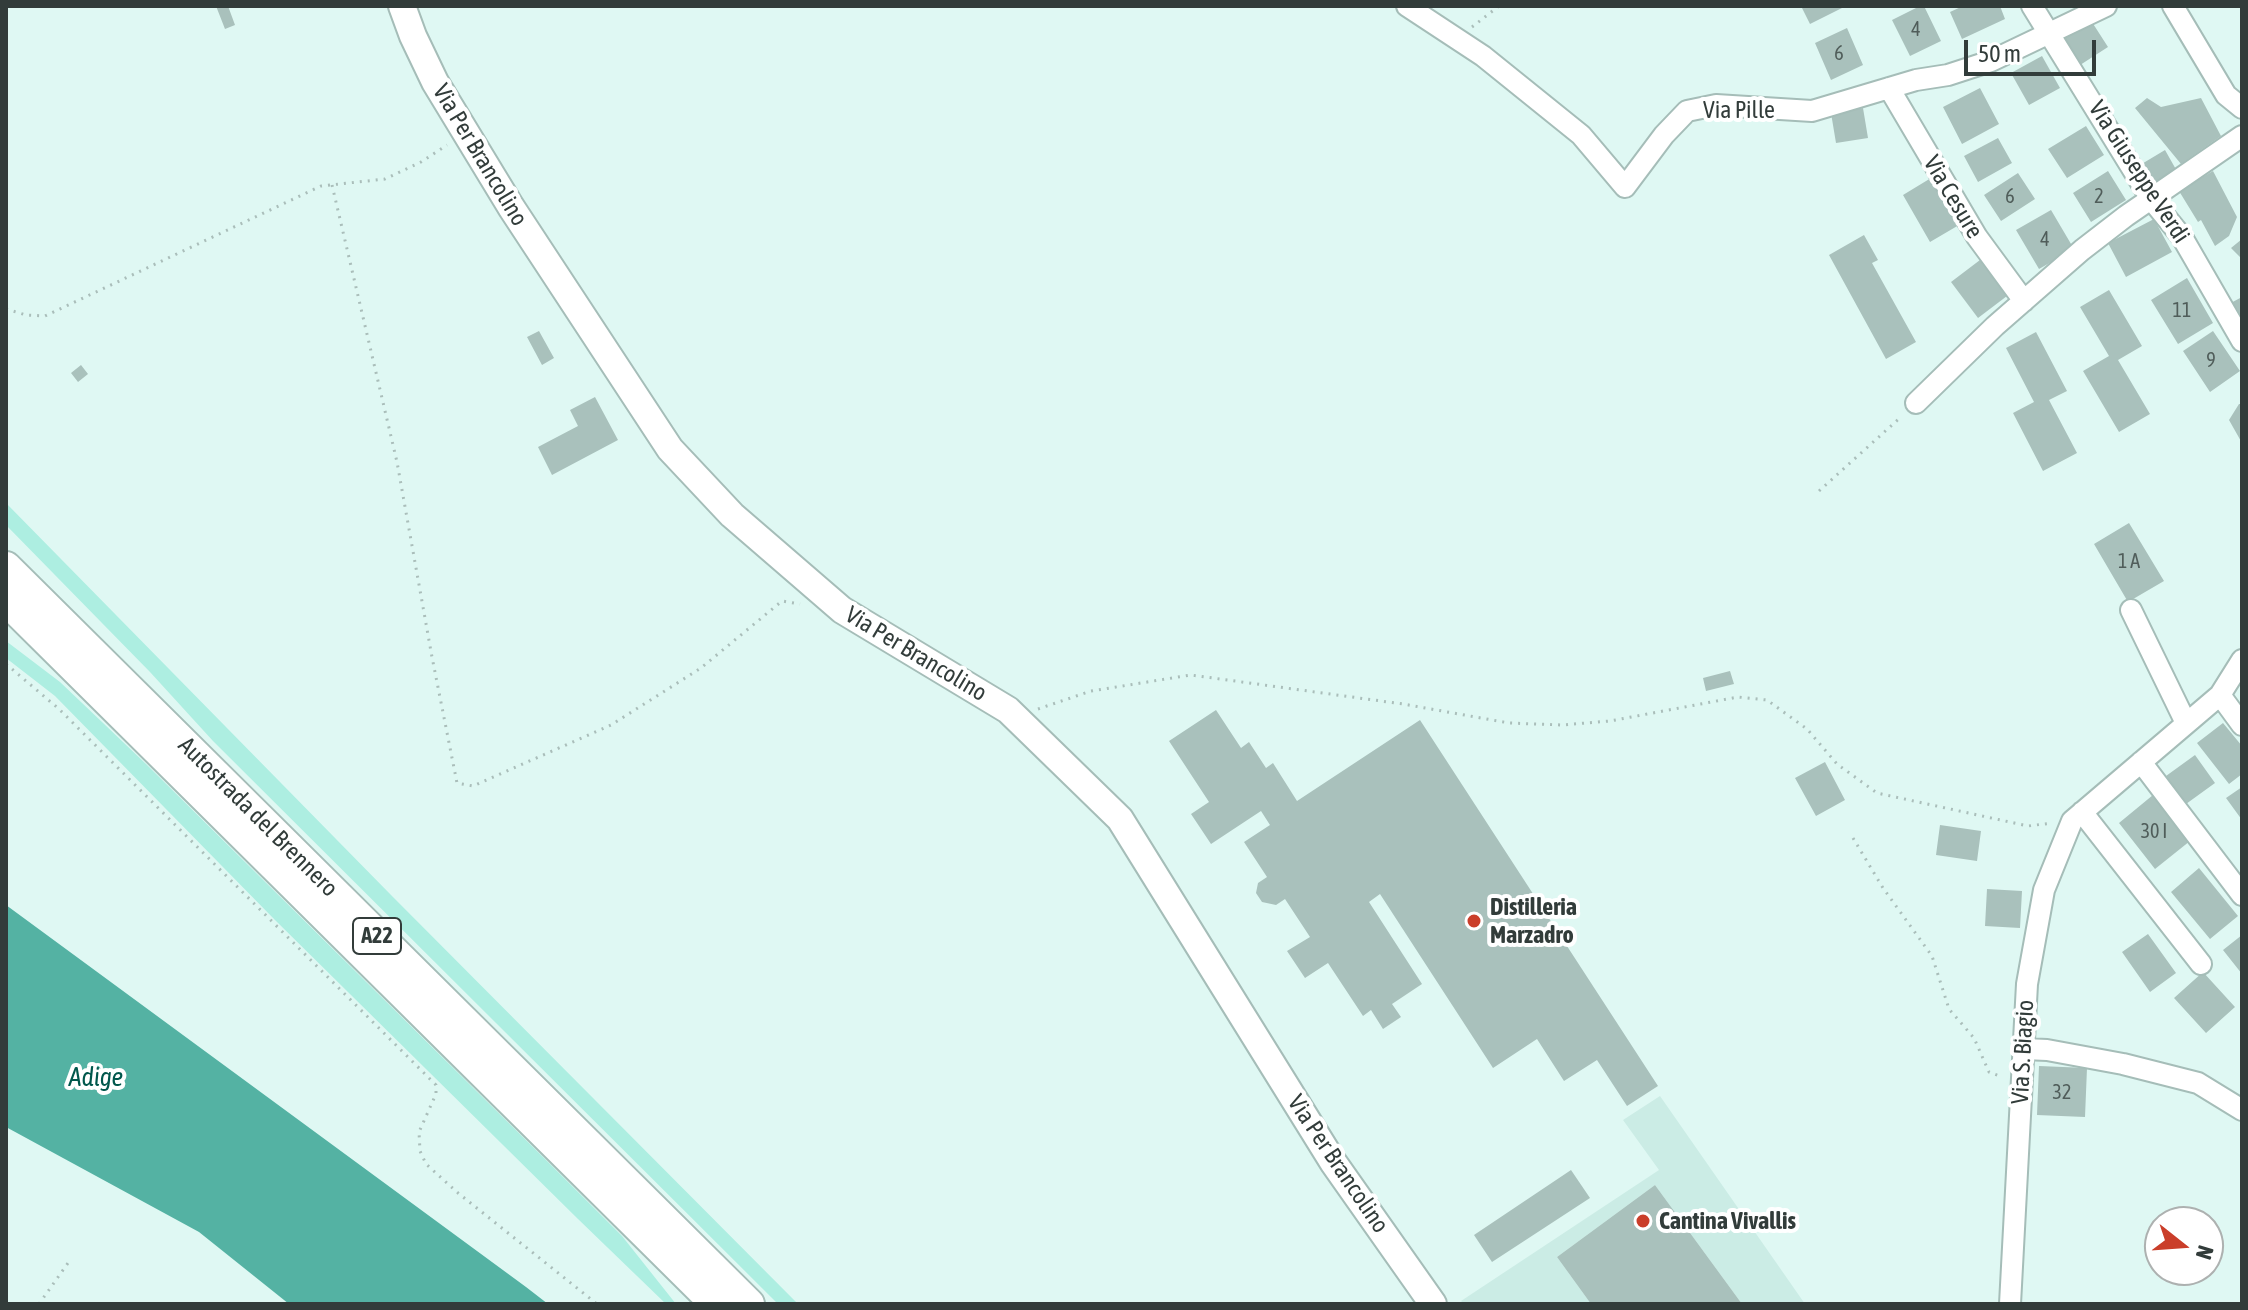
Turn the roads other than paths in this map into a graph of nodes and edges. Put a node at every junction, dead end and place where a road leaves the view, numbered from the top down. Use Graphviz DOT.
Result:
graph roads {
  1 [pos="402,6"];
  2 [pos="1407,6"];
  3 [pos="2032,6"];
  4 [pos="2106,6"];
  5 [pos="2173,6"];
  6 [pos="2049,33"];
  7 [pos="1889,88"];
  8 [pos="2242,108"];
  9 [pos="2242,136"];
  10 [pos="2151,199"];
  11 [pos="2024,301"];
  12 [pos="2242,341"];
  13 [pos="1916,403"];
  14 [pos="6,567"];
  15 [pos="6,600"];
  16 [pos="2131,610"];
  17 [pos="2242,660"];
  18 [pos="2220,695"];
  19 [pos="2186,723"];
  20 [pos="2242,725"];
  21 [pos="2141,762"];
  22 [pos="2077,816"];
  23 [pos="2242,895"];
  24 [pos="2201,964"];
  25 [pos="2024,1049"];
  26 [pos="2242,1110"];
  27 [pos="716,1304"];
  28 [pos="749,1304"];
  29 [pos="1433,1304"];
  30 [pos="2010,1304"];
  1 -- 29 [label="main road, Via Per Brancolino"];
  2 -- 7 [label="street, Via Pille"];
  3 -- 6 [label="street, Via Giuseppe Verdi"];
  4 -- 6 [label="street, Via Pille"];
  5 -- 8 [label="street"];
  6 -- 7 [label="street, Via Pille"];
  6 -- 10 [label="street, Via Giuseppe Verdi"];
  7 -- 11 [label="street, Via Cesure"];
  9 -- 10 [label="street"];
  10 -- 11 [label="street"];
  10 -- 12 [label="street, Via Giuseppe Verdi"];
  11 -- 13 [label="street"];
  14 -- 28 [label="highway, Autostrada del Brennero / A22"];
  15 -- 27 [label="highway, Autostrada del Brennero / A22"];
  16 -- 19 [label="street"];
  17 -- 18 [label="street, Via S. Biagio"];
  18 -- 19 [label="street, Via S. Biagio"];
  18 -- 20 [label="street"];
  19 -- 21 [label="street, Via S. Biagio"];
  21 -- 22 [label="street, Via S. Biagio"];
  21 -- 23 [label="street"];
  22 -- 24 [label="street"];
  22 -- 25 [label="street, Via S. Biagio"];
  25 -- 26 [label="street"];
  25 -- 30 [label="street, Via S. Biagio"];
}
